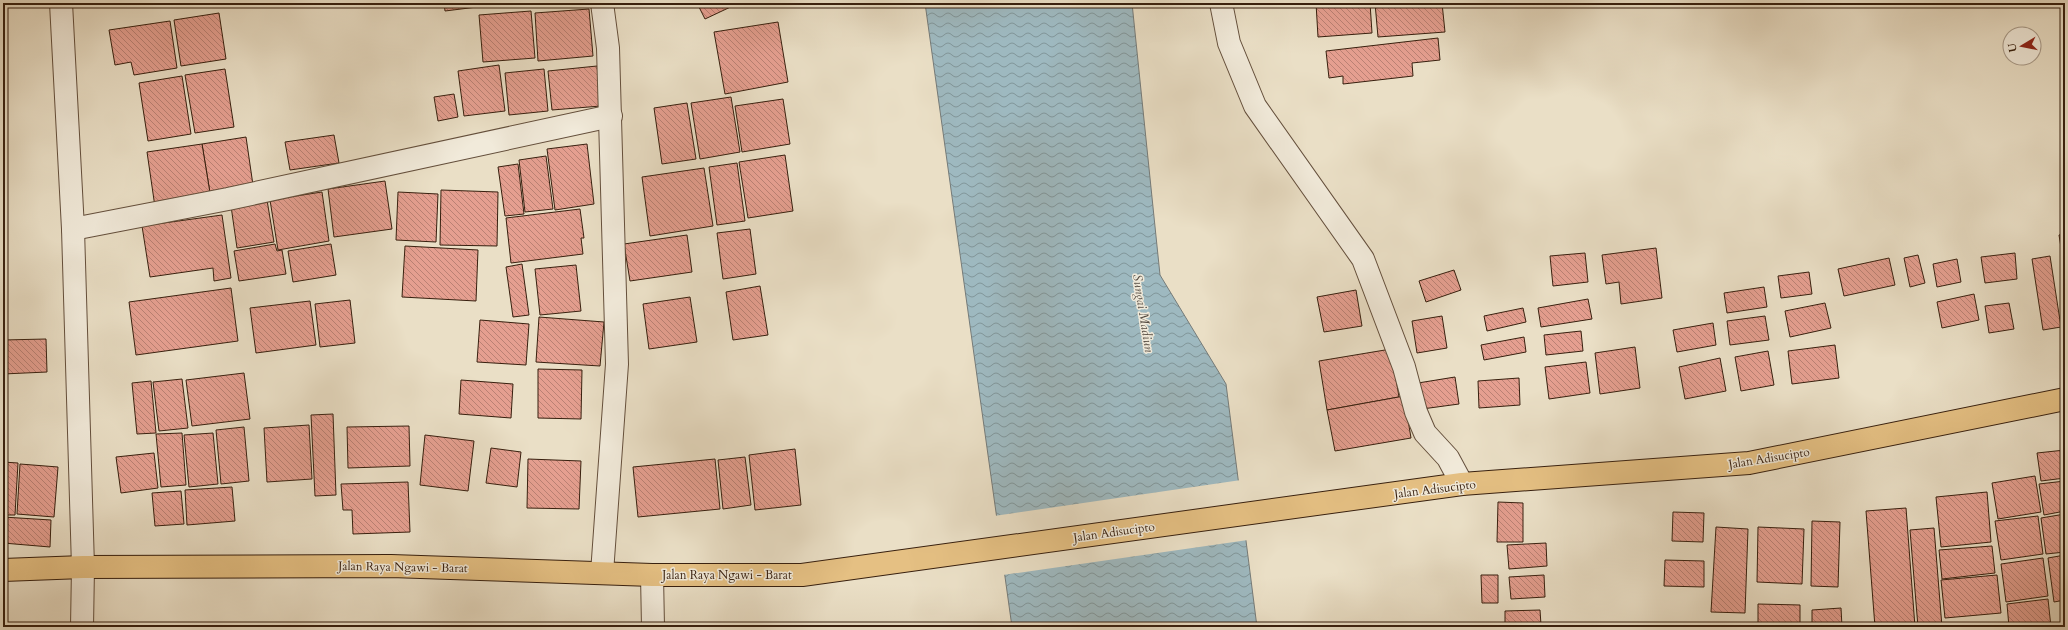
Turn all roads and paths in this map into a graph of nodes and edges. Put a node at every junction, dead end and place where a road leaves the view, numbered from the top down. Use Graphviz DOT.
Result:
graph roads {
  1 [pos="61,3"];
  2 [pos="602,3"];
  3 [pos="1221,3"];
  4 [pos="610,116"];
  5 [pos="74,229"];
  6 [pos="2065,399"];
  7 [pos="1462,484"];
  8 [pos="83,567"];
  9 [pos="3,570"];
  10 [pos="602,573"];
  11 [pos="652,575"];
  12 [pos="802,575"];
  13 [pos="82,627"];
  14 [pos="653,627"];
  1 -- 5 [label="street"];
  2 -- 4 [label="street"];
  3 -- 7 [label="street"];
  4 -- 5 [label="street"];
  4 -- 10 [label="street"];
  5 -- 8 [label="street"];
  6 -- 7 [label="main road, Jalan Adisucipto"];
  7 -- 12 [label="main road, Jalan Adisucipto"];
  8 -- 9 [label="main road, Jalan Raya Ngawi - Barat"];
  8 -- 10 [label="main road, Jalan Raya Ngawi - Barat"];
  8 -- 13 [label="street"];
  10 -- 11 [label="main road, Jalan Raya Ngawi - Barat"];
  11 -- 12 [label="main road, Jalan Raya Ngawi - Barat"];
  11 -- 14 [label="street"];
}
